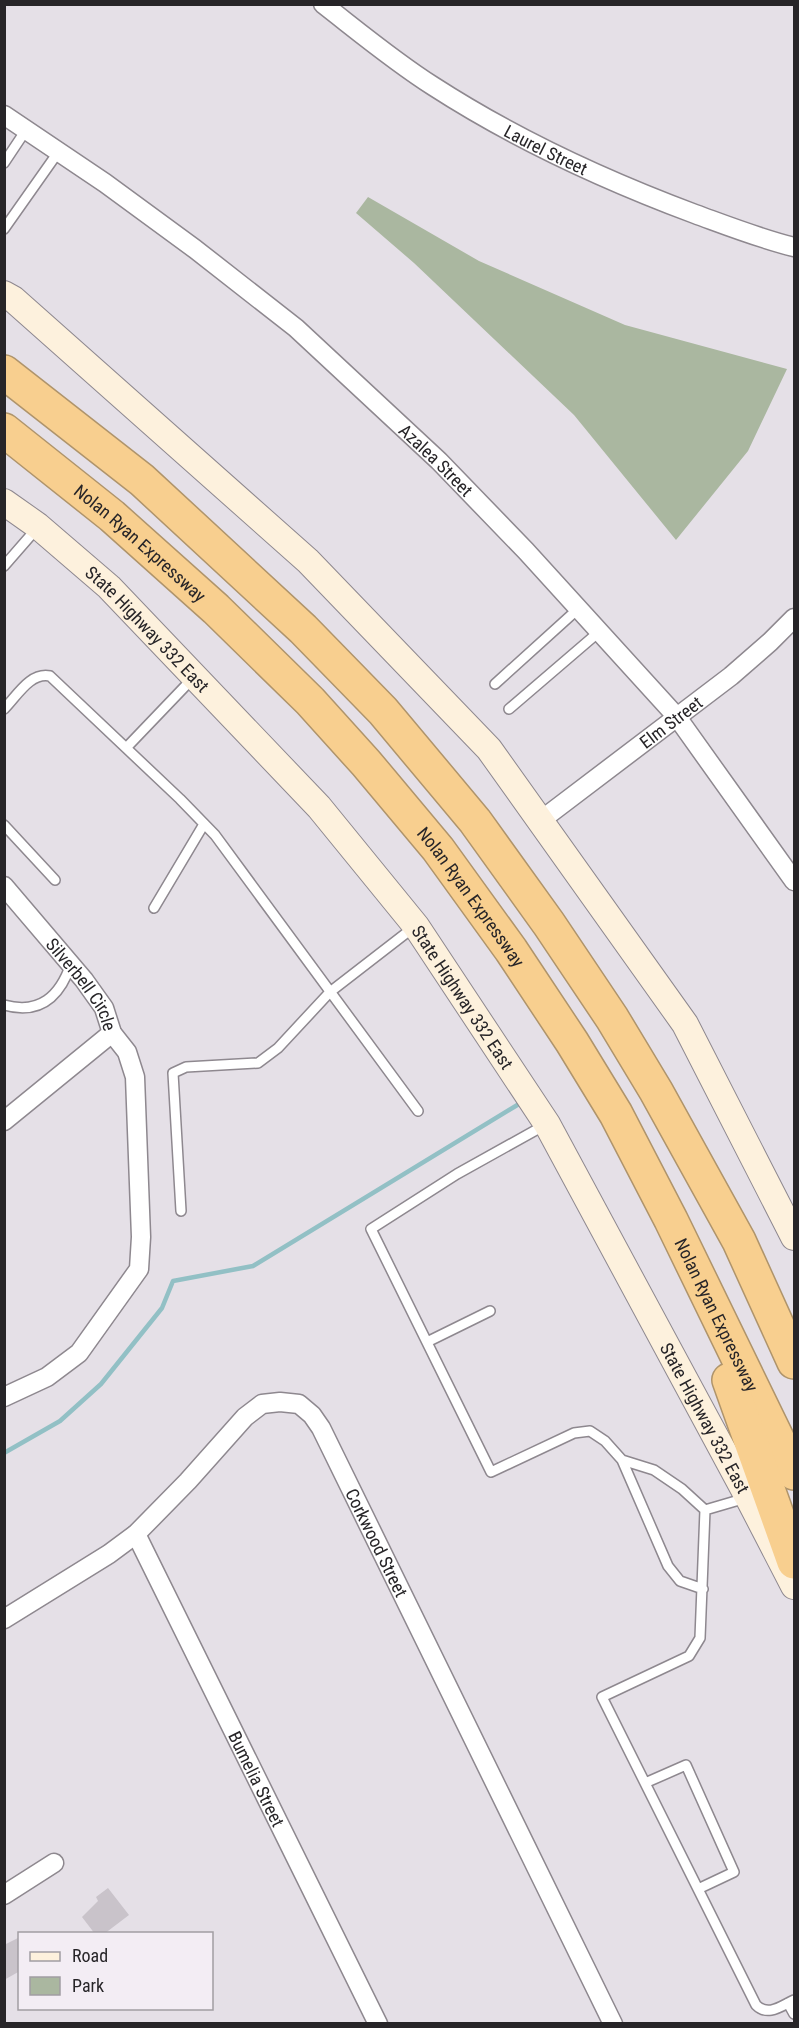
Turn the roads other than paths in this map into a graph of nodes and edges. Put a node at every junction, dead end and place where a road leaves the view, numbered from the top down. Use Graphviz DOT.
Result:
graph roads {
  1 [pos="323,4"];
  2 [pos="4,115"];
  3 [pos="26,129"];
  4 [pos="59,151"];
  5 [pos="4,163"];
  6 [pos="4,230"];
  7 [pos="795,247"];
  8 [pos="4,294"];
  9 [pos="4,372"];
  10 [pos="4,430"];
  11 [pos="4,502"];
  12 [pos="38,526"];
  13 [pos="4,566"];
  14 [pos="579,608"];
  15 [pos="795,618"];
  16 [pos="600,632"];
  17 [pos="194,676"];
  18 [pos="495,684"];
  19 [pos="4,709"];
  20 [pos="509,709"];
  21 [pos="677,717"];
  22 [pos="126,748"];
  23 [pos="540,821"];
  24 [pos="204,824"];
  25 [pos="4,825"];
  26 [pos="55,880"];
  27 [pos="795,881"];
  28 [pos="4,886"];
  29 [pos="153,908"];
  30 [pos="416,926"];
  31 [pos="71,964"];
  32 [pos="330,992"];
  33 [pos="4,1005"];
  34 [pos="112,1033"];
  35 [pos="418,1111"];
  36 [pos="4,1121"];
  37 [pos="547,1124"];
  38 [pos="181,1211"];
  39 [pos="671,1221"];
  40 [pos="795,1237"];
  41 [pos="490,1311"];
  42 [pos="426,1342"];
  43 [pos="795,1362"];
  44 [pos="4,1397"];
  45 [pos="622,1460"];
  46 [pos="795,1473"];
  47 [pos="748,1497"];
  48 [pos="705,1510"];
  49 [pos="136,1534"];
  50 [pos="795,1562"];
  51 [pos="795,1586"];
  52 [pos="703,1589"];
  53 [pos="4,1619"];
  54 [pos="645,1783"];
  55 [pos="54,1863"];
  56 [pos="698,1889"];
  57 [pos="4,1895"];
  58 [pos="791,2002"];
  59 [pos="795,2014"];
  60 [pos="378,2024"];
  61 [pos="614,2024"];
  1 -- 7 [label="street, Laurel Street"];
  2 -- 3 [label="street, Azalea Street"];
  3 -- 4 [label="street, Azalea Street"];
  3 -- 5 [label="lane"];
  4 -- 6 [label="lane"];
  4 -- 14 [label="street, Azalea Street"];
  8 -- 23 [label="main road"];
  9 -- 43 [label="highway"];
  10 -- 39 [label="highway, Nolan Ryan Expressway"];
  11 -- 12 [label="main road, State Highway 332 East"];
  12 -- 13 [label="lane"];
  12 -- 17 [label="main road, State Highway 332 East"];
  14 -- 16 [label="street, Azalea Street"];
  14 -- 18 [label="lane"];
  15 -- 21 [label="street, Elm Street"];
  16 -- 20 [label="lane"];
  16 -- 21 [label="street, Azalea Street"];
  17 -- 22 [label="lane"];
  17 -- 30 [label="main road, State Highway 332 East"];
  19 -- 22 [label="lane"];
  21 -- 23 [label="street, Elm Street"];
  21 -- 27 [label="street, Azalea Street"];
  22 -- 24 [label="lane"];
  23 -- 40 [label="main road"];
  24 -- 29 [label="lane"];
  24 -- 32 [label="lane"];
  25 -- 26 [label="lane"];
  28 -- 31 [label="street, Silverbell Circle"];
  30 -- 32 [label="lane"];
  30 -- 37 [label="main road, State Highway 332 East"];
  31 -- 33 [label="lane"];
  31 -- 34 [label="street, Silverbell Circle"];
  32 -- 35 [label="lane"];
  32 -- 38 [label="lane"];
  34 -- 36 [label="street, Silverbell Circle"];
  34 -- 44 [label="street"];
  37 -- 42 [label="lane"];
  37 -- 47 [label="main road, State Highway 332 East"];
  39 -- 46 [label="highway, Nolan Ryan Expressway"];
  39 -- 50 [label="highway"];
  41 -- 42 [label="lane"];
  42 -- 45 [label="lane"];
  45 -- 48 [label="lane"];
  45 -- 52 [label="lane"];
  47 -- 48 [label="lane"];
  47 -- 51 [label="main road, State Highway 332 East"];
  48 -- 52 [label="lane"];
  49 -- 53 [label="street, Corkwood Street"];
  49 -- 60 [label="street, Bumelia Street"];
  49 -- 61 [label="street, Corkwood Street"];
  52 -- 54 [label="lane"];
  54 -- 56 [label="lane"];
  54 -- 56 [label="lane"];
  55 -- 57 [label="street"];
  56 -- 58 [label="lane"];
  58 -- 59 [label="lane"];
}
